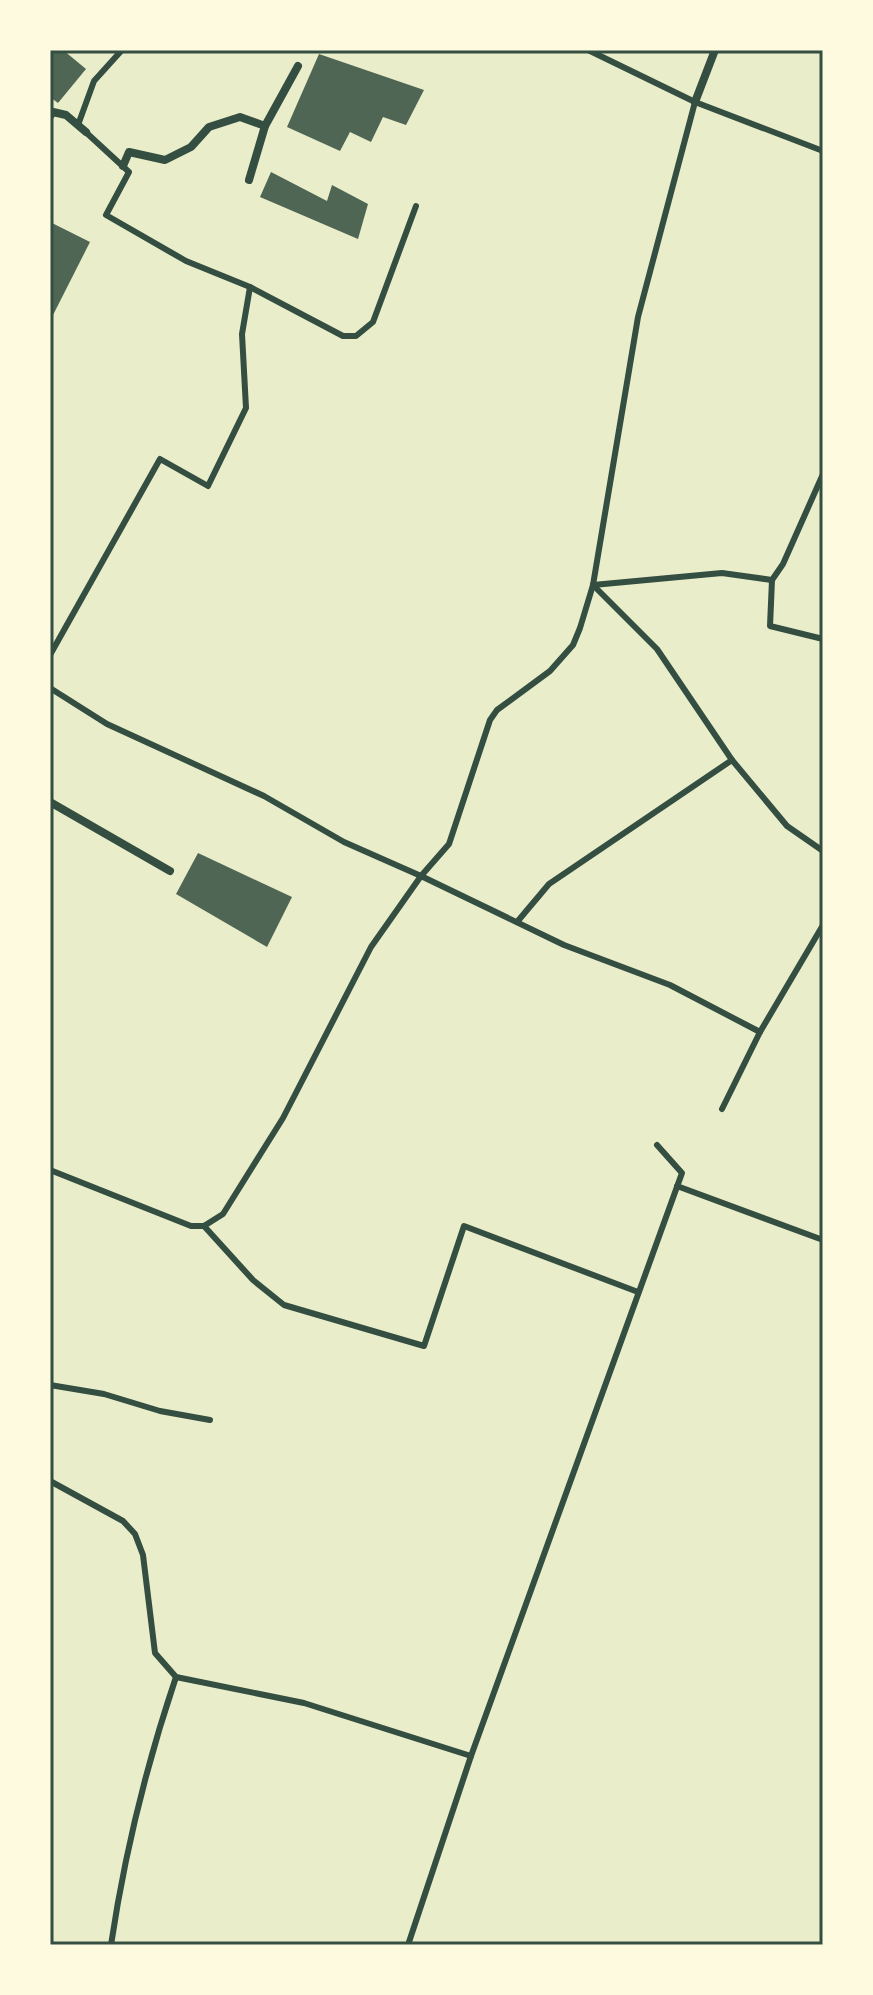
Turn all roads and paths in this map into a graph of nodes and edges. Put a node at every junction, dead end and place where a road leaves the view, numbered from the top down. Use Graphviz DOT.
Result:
graph roads {
  1 [pos="122,50"];
  2 [pos="588,50"];
  3 [pos="715,50"];
  4 [pos="298,66"];
  5 [pos="695,102"];
  6 [pos="50,116"];
  7 [pos="265,126"];
  8 [pos="86,132"];
  9 [pos="823,151"];
  10 [pos="123,166"];
  11 [pos="249,180"];
  12 [pos="416,206"];
  13 [pos="250,287"];
  14 [pos="823,474"];
  15 [pos="772,580"];
  16 [pos="593,585"];
  17 [pos="823,639"];
  18 [pos="50,655"];
  19 [pos="50,688"];
  20 [pos="732,760"];
  21 [pos="50,802"];
  22 [pos="823,851"];
  23 [pos="170,871"];
  24 [pos="421,876"];
  25 [pos="517,922"];
  26 [pos="822,931"];
  27 [pos="760,1032"];
  28 [pos="722,1109"];
  29 [pos="657,1145"];
  30 [pos="50,1170"];
  31 [pos="677,1186"];
  32 [pos="204,1226"];
  33 [pos="823,1240"];
  34 [pos="638,1292"];
  35 [pos="50,1385"];
  36 [pos="210,1420"];
  37 [pos="50,1481"];
  38 [pos="176,1677"];
  39 [pos="471,1756"];
  40 [pos="111,1945"];
  41 [pos="408,1945"];
  1 -- 8 [label="lane"];
  2 -- 5 [label="lane"];
  3 -- 5 [label="street"];
  4 -- 7 [label="street"];
  5 -- 9 [label="lane"];
  5 -- 16 [label="lane"];
  6 -- 8 [label="street"];
  7 -- 10 [label="street"];
  7 -- 11 [label="street"];
  8 -- 10 [label="lane"];
  10 -- 13 [label="lane"];
  12 -- 13 [label="lane"];
  13 -- 18 [label="lane"];
  14 -- 15 [label="lane"];
  15 -- 16 [label="lane"];
  15 -- 17 [label="lane"];
  16 -- 20 [label="lane"];
  16 -- 24 [label="lane"];
  19 -- 24 [label="lane"];
  20 -- 22 [label="lane"];
  20 -- 25 [label="lane"];
  21 -- 23 [label="street"];
  24 -- 25 [label="lane"];
  24 -- 32 [label="lane"];
  25 -- 27 [label="lane"];
  26 -- 27 [label="lane"];
  27 -- 28 [label="lane"];
  29 -- 31 [label="lane"];
  30 -- 32 [label="lane"];
  31 -- 33 [label="lane"];
  31 -- 34 [label="lane"];
  32 -- 34 [label="lane"];
  34 -- 39 [label="lane"];
  35 -- 36 [label="lane"];
  37 -- 38 [label="lane"];
  38 -- 39 [label="lane"];
  38 -- 40 [label="lane"];
  39 -- 41 [label="lane"];
}
